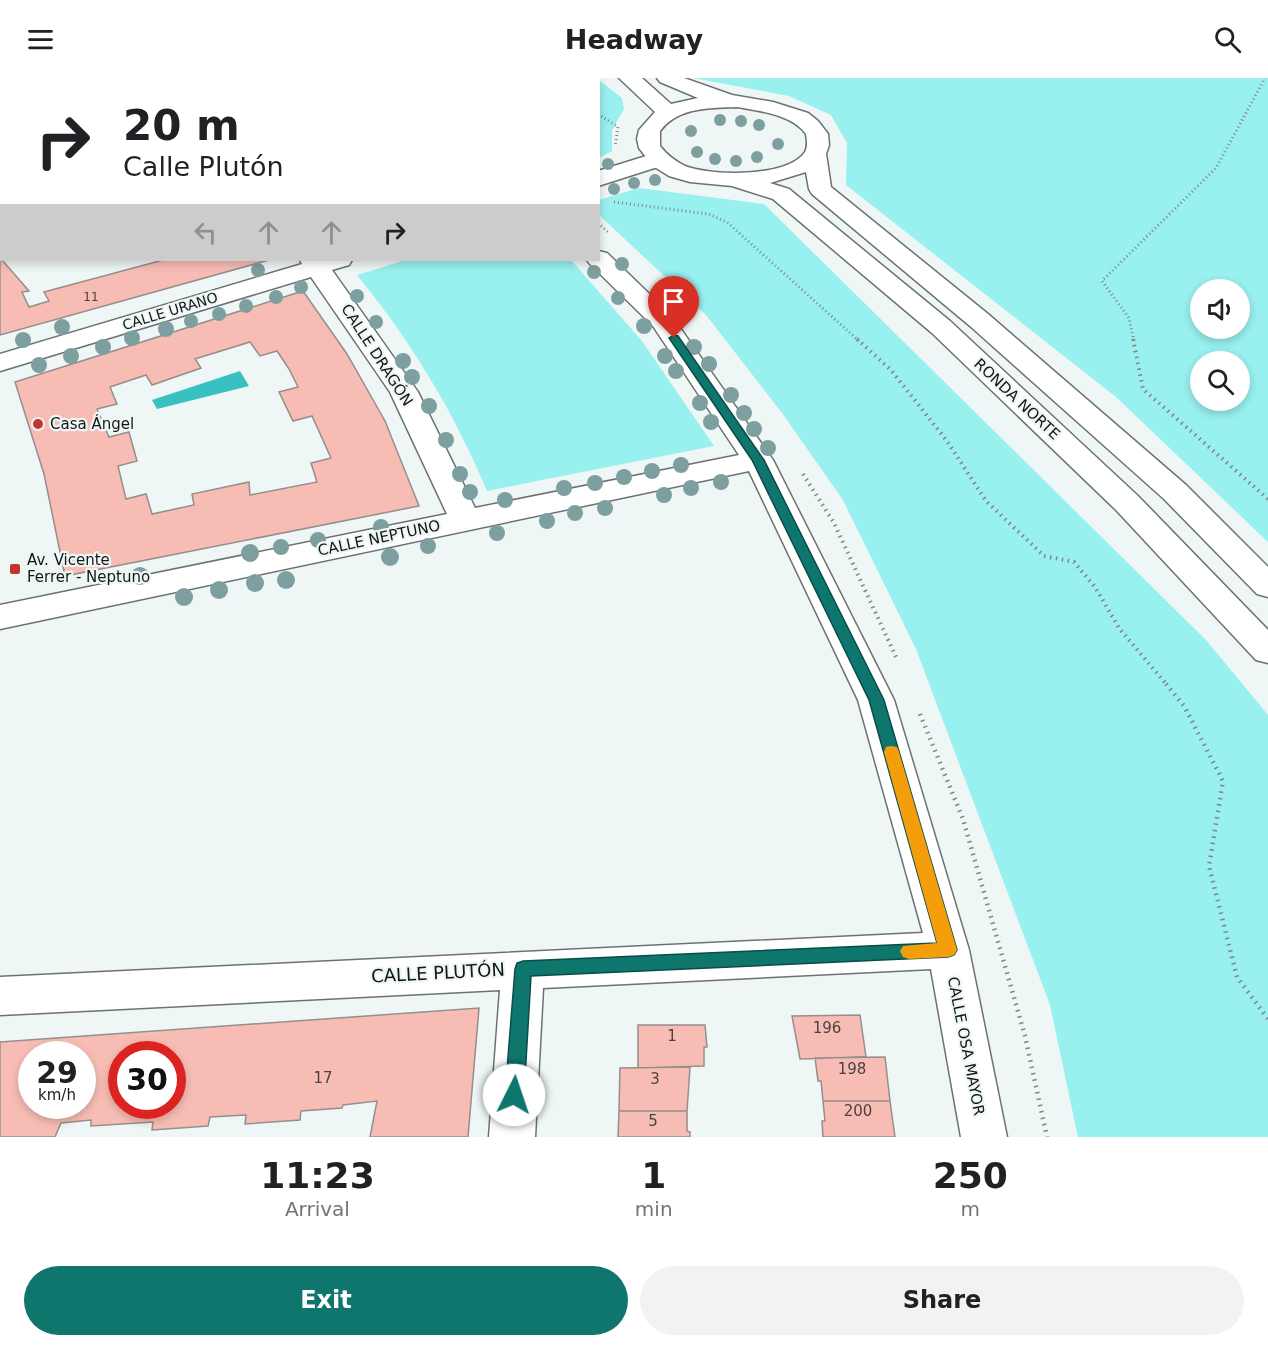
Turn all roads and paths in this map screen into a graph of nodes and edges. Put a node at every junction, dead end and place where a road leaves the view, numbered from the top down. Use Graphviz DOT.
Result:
graph roads {
  1 [pos="628,78"];
  2 [pos="667,78"];
  3 [pos="1265,78"];
  4 [pos="737,101"];
  5 [pos="668,113"];
  6 [pos="600,115"];
  7 [pos="615,149"];
  8 [pos="815,155"];
  9 [pos="658,159"];
  10 [pos="600,178"];
  11 [pos="739,181"];
  12 [pos="610,201"];
  13 [pos="600,260"];
  14 [pos="323,262"];
  15 [pos="0,363"];
  16 [pos="758,460"];
  17 [pos="1268,499"];
  18 [pos="465,520"];
  19 [pos="1268,586"];
  20 [pos="0,617"];
  21 [pos="1268,651"];
  22 [pos="948,950"];
  23 [pos="523,969"];
  24 [pos="0,996"];
  25 [pos="1268,1019"];
  26 [pos="512,1137"];
  27 [pos="984,1137"];
  1 -- 5 [label="street"];
  2 -- 4 [label="street"];
  3 -- 17 [label="path"];
  4 -- 5 [label="street"];
  4 -- 8 [label="street"];
  5 -- 9 [label="street"];
  6 -- 7 [label="path"];
  8 -- 11 [label="street"];
  8 -- 19 [label="street"];
  9 -- 10 [label="street"];
  9 -- 11 [label="street"];
  11 -- 21 [label="street, RONDA NORTE"];
  12 -- 25 [label="path"];
  13 -- 16 [label="street, CALLE OSA MAYOR"];
  14 -- 15 [label="street, CALLE URANO"];
  14 -- 18 [label="street, CALLE DRAGÓN"];
  16 -- 18 [label="street, CALLE NEPTUNO"];
  16 -- 22 [label="street, CALLE OSA MAYOR"];
  18 -- 20 [label="street, CALLE NEPTUNO"];
  22 -- 23 [label="street, CALLE PLUTÓN"];
  22 -- 27 [label="street, CALLE OSA MAYOR"];
  23 -- 24 [label="street, CALLE PLUTÓN"];
  23 -- 26 [label="street"];
}
